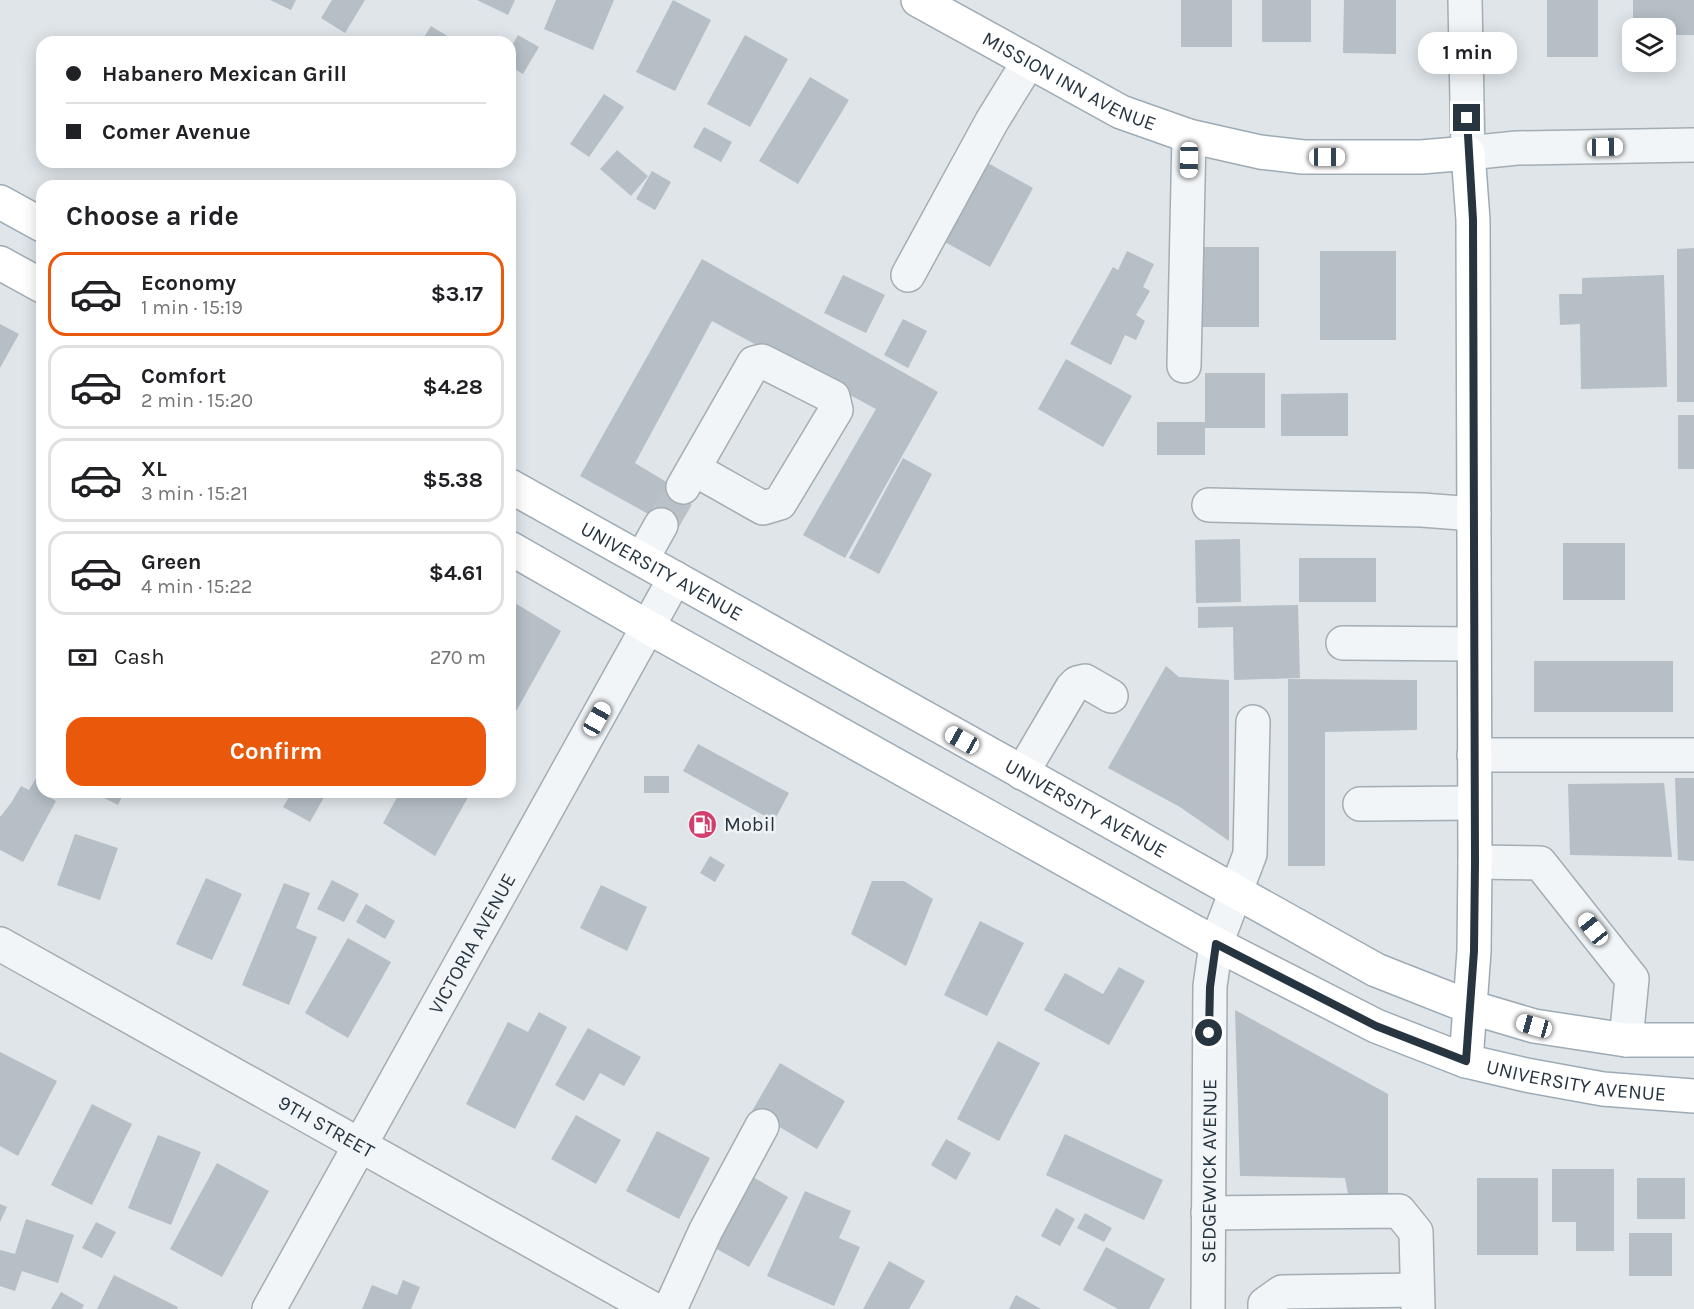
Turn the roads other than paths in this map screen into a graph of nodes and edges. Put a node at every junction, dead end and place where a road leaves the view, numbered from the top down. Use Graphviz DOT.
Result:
graph roads {
  1 [pos="918,0"];
  2 [pos="1465,0"];
  3 [pos="1029,61"];
  4 [pos="1189,136"];
  5 [pos="1694,145"];
  6 [pos="1468,153"];
  7 [pos="0,202"];
  8 [pos="36,222"];
  9 [pos="0,262"];
  10 [pos="908,275"];
  11 [pos="36,283"];
  12 [pos="1184,366"];
  13 [pos="688,478"];
  14 [pos="516,489"];
  15 [pos="1209,505"];
  16 [pos="1474,514"];
  17 [pos="661,525"];
  18 [pos="516,551"];
  19 [pos="642,559"];
  20 [pos="675,578"];
  21 [pos="648,627"];
  22 [pos="1343,643"];
  23 [pos="1474,644"];
  24 [pos="1111,696"];
  25 [pos="1253,722"];
  26 [pos="1474,755"];
  27 [pos="1694,755"];
  28 [pos="1022,773"];
  29 [pos="1474,803"];
  30 [pos="1360,804"];
  31 [pos="1475,862"];
  32 [pos="1237,893"];
  33 [pos="0,944"];
  34 [pos="1216,944"];
  35 [pos="1470,1007"];
  36 [pos="1626,1040"];
  37 [pos="1694,1040"];
  38 [pos="1466,1061"];
  39 [pos="1694,1096"];
  40 [pos="762,1126"];
  41 [pos="360,1147"];
  42 [pos="1208,1213"];
  43 [pos="1418,1299"];
  44 [pos="269,1309"];
  45 [pos="653,1309"];
  46 [pos="670,1309"];
  47 [pos="1208,1309"];
  48 [pos="1265,1309"];
  1 -- 3 [label="main road, MISSION INN AVENUE"];
  2 -- 6 [label="street"];
  3 -- 4 [label="main road, MISSION INN AVENUE"];
  3 -- 10 [label="street"];
  4 -- 6 [label="main road, MISSION INN AVENUE"];
  4 -- 12 [label="street"];
  5 -- 6 [label="street, MISSION INN AVENUE"];
  6 -- 16 [label="main road"];
  7 -- 8 [label="main road"];
  9 -- 11 [label="main road"];
  13 -- 13 [label="street"];
  14 -- 19 [label="main road, UNIVERSITY AVENUE"];
  15 -- 16 [label="street"];
  16 -- 23 [label="main road"];
  17 -- 19 [label="street"];
  18 -- 21 [label="main road, UNIVERSITY AVENUE"];
  19 -- 20 [label="main road, UNIVERSITY AVENUE"];
  20 -- 21 [label="street, VICTORIA AVENUE"];
  20 -- 28 [label="main road, UNIVERSITY AVENUE"];
  21 -- 34 [label="main road, UNIVERSITY AVENUE"];
  21 -- 41 [label="street, VICTORIA AVENUE"];
  22 -- 23 [label="street"];
  23 -- 26 [label="main road"];
  24 -- 28 [label="street"];
  25 -- 32 [label="street, SEDGEWICK AVENUE"];
  26 -- 27 [label="street"];
  26 -- 29 [label="main road"];
  28 -- 32 [label="main road, UNIVERSITY AVENUE"];
  29 -- 30 [label="street"];
  29 -- 31 [label="main road"];
  31 -- 35 [label="main road"];
  31 -- 36 [label="street"];
  32 -- 34 [label="street, SEDGEWICK AVENUE"];
  32 -- 35 [label="main road, UNIVERSITY AVENUE"];
  33 -- 41 [label="street, 9TH STREET"];
  34 -- 38 [label="main road, UNIVERSITY AVENUE"];
  34 -- 42 [label="street, SEDGEWICK AVENUE"];
  35 -- 36 [label="main road, UNIVERSITY AVENUE"];
  35 -- 38 [label="main road"];
  36 -- 37 [label="main road, UNIVERSITY AVENUE"];
  38 -- 39 [label="main road, UNIVERSITY AVENUE"];
  40 -- 46 [label="street"];
  41 -- 44 [label="street, VICTORIA AVENUE"];
  41 -- 45 [label="street, 9TH STREET"];
  42 -- 43 [label="street"];
  42 -- 47 [label="street, SEDGEWICK AVENUE"];
  43 -- 48 [label="street"];
}
